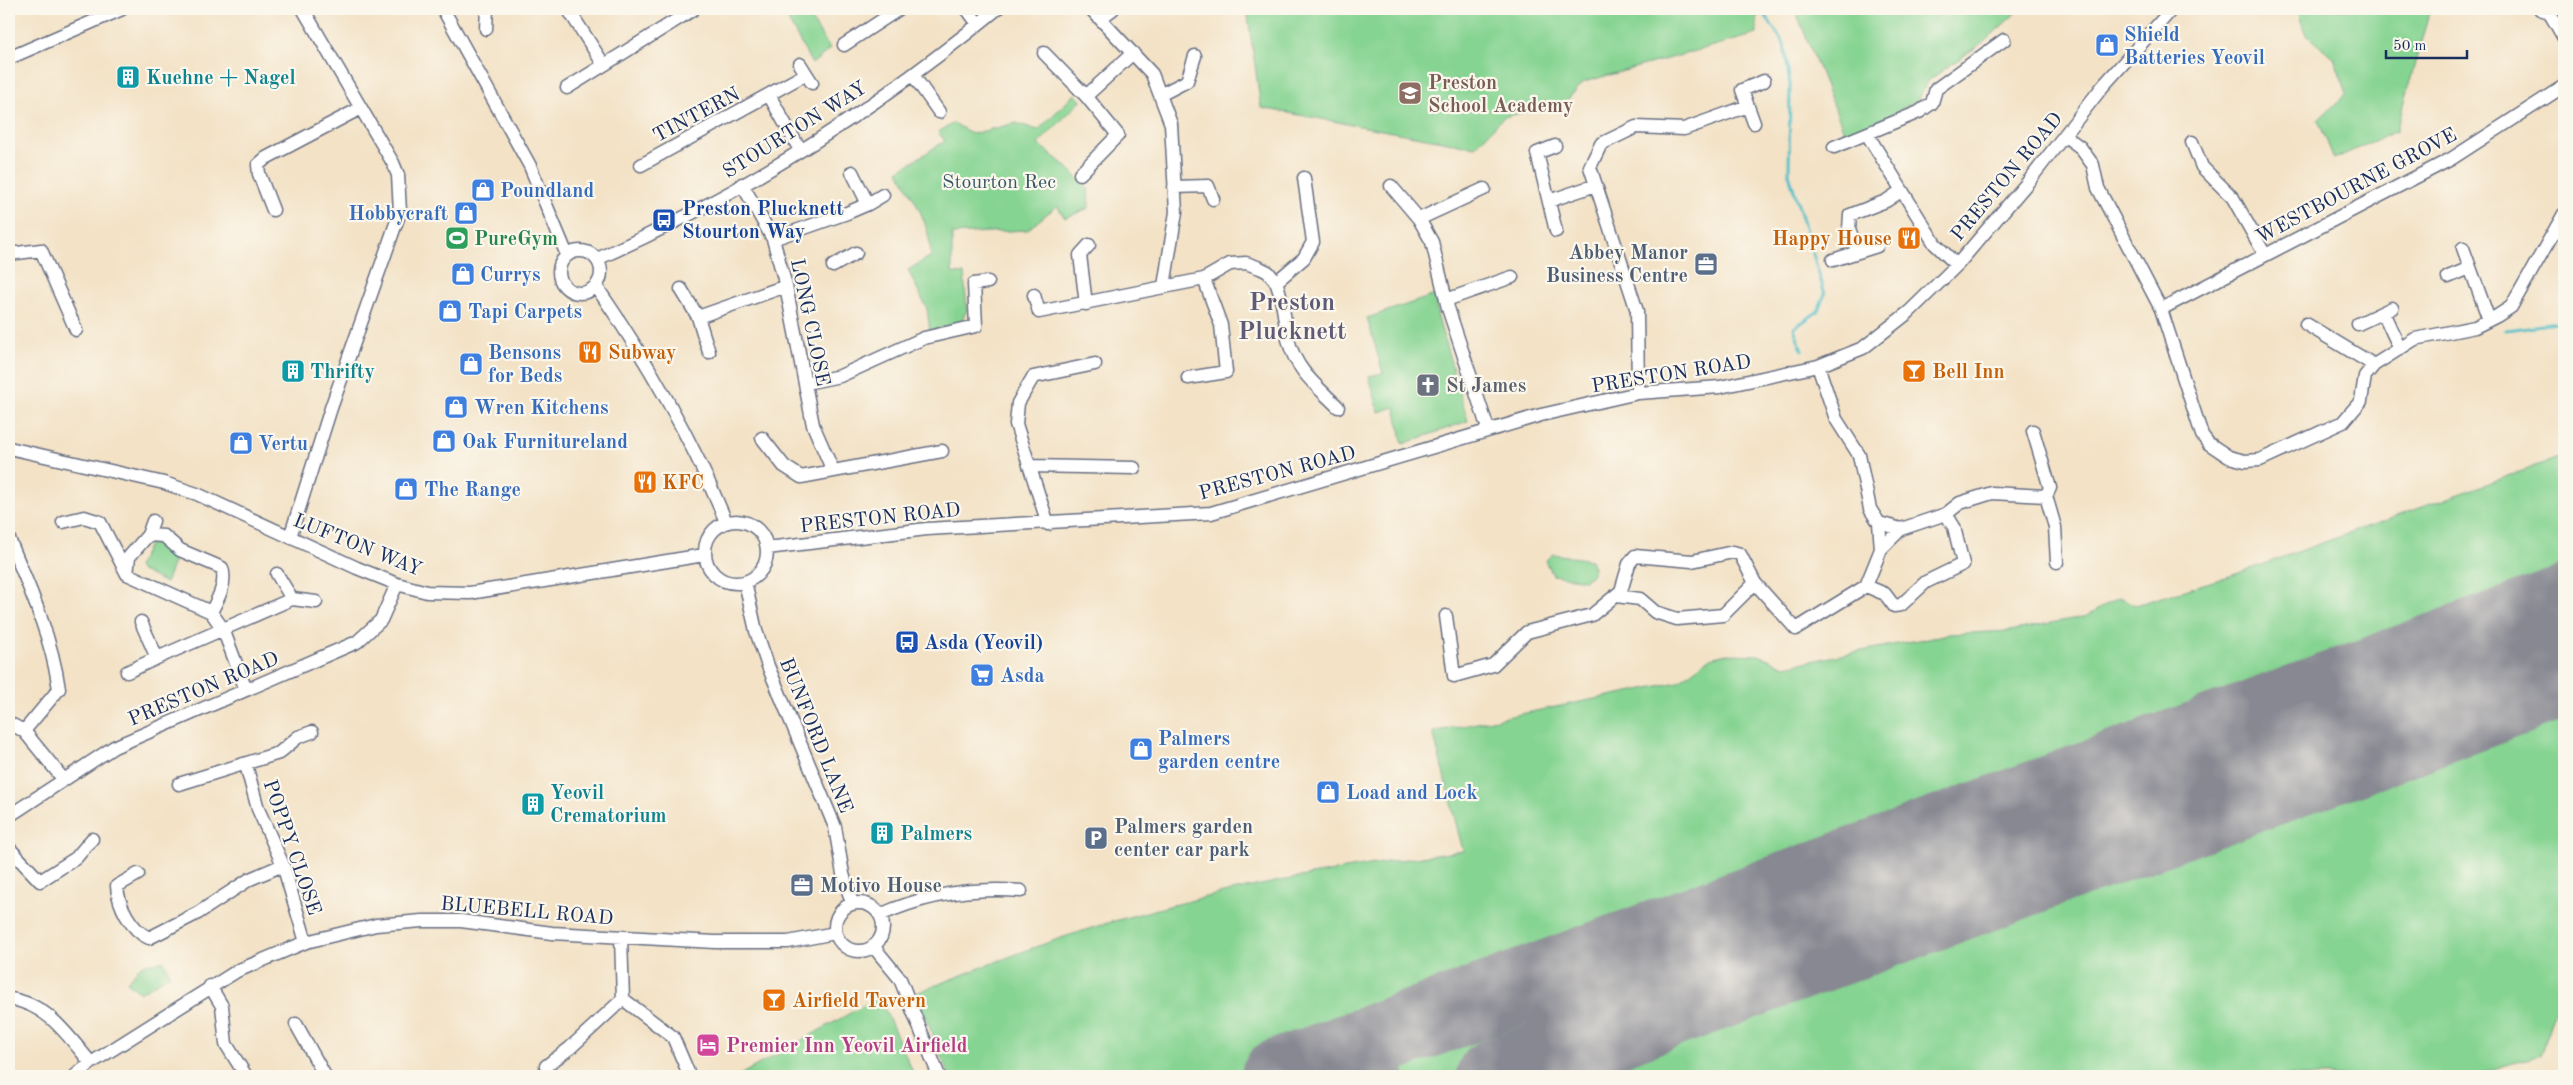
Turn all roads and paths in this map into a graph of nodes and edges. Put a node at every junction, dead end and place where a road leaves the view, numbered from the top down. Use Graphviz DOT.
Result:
graph roads {
  1 [pos="122,9"];
  2 [pos="303,9"];
  3 [pos="443,9"];
  4 [pos="486,9"];
  5 [pos="568,9"];
  6 [pos="694,9"];
  7 [pos="899,9"];
  8 [pos="967,9"];
  9 [pos="997,9"];
  10 [pos="1091,9"];
  11 [pos="1113,9"];
  12 [pos="2172,9"];
  13 [pos="2540,9"];
  14 [pos="1101,18"];
  15 [pos="978,24"];
  16 [pos="486,29"];
  17 [pos="2564,38"];
  18 [pos="2004,40"];
  19 [pos="843,43"];
  20 [pos="1044,53"];
  21 [pos="1133,53"];
  22 [pos="1195,56"];
  23 [pos="9,58"];
  24 [pos="604,65"];
  25 [pos="806,74"];
  26 [pos="913,75"];
  27 [pos="1764,80"];
  28 [pos="2564,86"];
  29 [pos="567,88"];
  30 [pos="1160,94"];
  31 [pos="769,96"];
  32 [pos="1086,96"];
  33 [pos="1748,106"];
  34 [pos="361,108"];
  35 [pos="939,112"];
  36 [pos="1754,123"];
  37 [pos="1867,134"];
  38 [pos="2065,136"];
  39 [pos="2192,142"];
  40 [pos="1555,146"];
  41 [pos="1834,147"];
  42 [pos="800,150"];
  43 [pos="640,165"];
  44 [pos="852,172"];
  45 [pos="1080,174"];
  46 [pos="1304,178"];
  47 [pos="742,184"];
  48 [pos="1596,185"];
  49 [pos="1391,186"];
  50 [pos="1174,187"];
  51 [pos="1484,190"];
  52 [pos="1901,191"];
  53 [pos="883,195"];
  54 [pos="1213,199"];
  55 [pos="1549,201"];
  56 [pos="868,204"];
  57 [pos="273,210"];
  58 [pos="2564,214"];
  59 [pos="1418,219"];
  60 [pos="1556,231"];
  61 [pos="2560,235"];
  62 [pos="773,239"];
  63 [pos="1089,245"];
  64 [pos="1878,246"];
  65 [pos="2463,248"];
  66 [pos="1858,252"];
  67 [pos="856,253"];
  68 [pos="9,254"];
  69 [pos="567,255"];
  70 [pos="2265,255"];
  71 [pos="597,259"];
  72 [pos="1834,260"];
  73 [pos="1957,264"];
  74 [pos="833,266"];
  75 [pos="2470,268"];
  76 [pos="1512,277"];
  77 [pos="2448,277"];
  78 [pos="1204,279"];
  79 [pos="988,282"];
  80 [pos="1276,282"];
  81 [pos="596,286"];
  82 [pos="786,286"];
  83 [pos="1164,286"];
  84 [pos="682,288"];
  85 [pos="1034,295"];
  86 [pos="1446,300"];
  87 [pos="1086,304"];
  88 [pos="2160,309"];
  89 [pos="698,317"];
  90 [pos="2489,320"];
  91 [pos="2306,324"];
  92 [pos="2358,324"];
  93 [pos="76,330"];
  94 [pos="2400,349"];
  95 [pos="709,352"];
  96 [pos="1095,364"];
  97 [pos="2374,365"];
  98 [pos="1818,366"];
  99 [pos="1188,378"];
  100 [pos="806,383"];
  101 [pos="1638,393"];
  102 [pos="1338,407"];
  103 [pos="1488,429"];
  104 [pos="2033,431"];
  105 [pos="762,438"];
  106 [pos="9,448"];
  107 [pos="942,451"];
  108 [pos="1029,466"];
  109 [pos="1134,468"];
  110 [pos="833,472"];
  111 [pos="2046,496"];
  112 [pos="1946,514"];
  113 [pos="153,521"];
  114 [pos="63,522"];
  115 [pos="726,522"];
  116 [pos="1879,523"];
  117 [pos="1048,524"];
  118 [pos="1901,529"];
  119 [pos="148,535"];
  120 [pos="290,537"];
  121 [pos="9,539"];
  122 [pos="767,548"];
  123 [pos="1880,548"];
  124 [pos="704,556"];
  125 [pos="2057,562"];
  126 [pos="127,574"];
  127 [pos="277,574"];
  128 [pos="745,582"];
  129 [pos="1755,583"];
  130 [pos="398,584"];
  131 [pos="1866,586"];
  132 [pos="1616,596"];
  133 [pos="292,599"];
  134 [pos="316,602"];
  135 [pos="211,612"];
  136 [pos="1446,616"];
  137 [pos="141,622"];
  138 [pos="223,629"];
  139 [pos="157,658"];
  140 [pos="128,672"];
  141 [pos="246,690"];
  142 [pos="9,724"];
  143 [pos="24,731"];
  144 [pos="312,732"];
  145 [pos="246,765"];
  146 [pos="64,780"];
  147 [pos="179,784"];
  148 [pos="9,816"];
  149 [pos="92,839"];
  150 [pos="9,848"];
  151 [pos="283,865"];
  152 [pos="138,874"];
  153 [pos="1021,891"];
  154 [pos="852,904"];
  155 [pos="880,915"];
  156 [pos="835,933"];
  157 [pos="621,937"];
  158 [pos="306,942"];
  159 [pos="873,946"];
  160 [pos="210,986"];
  161 [pos="9,999"];
  162 [pos="623,999"];
  163 [pos="296,1024"];
  164 [pos="91,1063"];
  165 [pos="546,1066"];
  166 [pos="75,1076"];
  167 [pos="246,1076"];
  168 [pos="325,1076"];
  169 [pos="687,1076"];
  170 [pos="939,1076"];
  1 -- 23 [label="street"];
  2 -- 34 [label="street"];
  3 -- 69 [label="street"];
  4 -- 16 [label="street"];
  5 -- 24 [label="street"];
  6 -- 24 [label="street"];
  7 -- 19 [label="street"];
  8 -- 15 [label="street"];
  9 -- 15 [label="street, STOURTON WAY"];
  10 -- 14 [label="street"];
  11 -- 14 [label="street"];
  12 -- 38 [label="street, PRESTON ROAD"];
  13 -- 17 [label="street"];
  14 -- 21 [label="street"];
  15 -- 26 [label="street, STOURTON WAY"];
  18 -- 37 [label="street"];
  20 -- 32 [label="street"];
  21 -- 30 [label="street"];
  21 -- 32 [label="street"];
  22 -- 30 [label="street"];
  24 -- 29 [label="street"];
  25 -- 31 [label="street, TINTERN"];
  26 -- 35 [label="street"];
  26 -- 42 [label="street, STOURTON WAY"];
  27 -- 33 [label="street"];
  28 -- 70 [label="street, WESTBOURNE GROVE"];
  30 -- 50 [label="street"];
  31 -- 42 [label="street, TINTERN"];
  31 -- 43 [label="street, TINTERN"];
  32 -- 45 [label="street"];
  33 -- 36 [label="street"];
  33 -- 48 [label="street"];
  34 -- 57 [label="street"];
  34 -- 120 [label="street"];
  37 -- 41 [label="street"];
  37 -- 52 [label="street"];
  38 -- 73 [label="street, PRESTON ROAD"];
  38 -- 88 [label="street"];
  39 -- 70 [label="street"];
  40 -- 55 [label="street"];
  42 -- 47 [label="street, STOURTON WAY"];
  44 -- 56 [label="street"];
  46 -- 80 [label="street"];
  47 -- 62 [label="street, LONG CLOSE"];
  47 -- 71 [label="street, STOURTON WAY"];
  48 -- 55 [label="street"];
  48 -- 101 [label="street"];
  49 -- 59 [label="street"];
  50 -- 54 [label="street"];
  50 -- 83 [label="street"];
  51 -- 59 [label="street"];
  52 -- 66 [label="street"];
  52 -- 73 [label="street"];
  53 -- 56 [label="street"];
  55 -- 60 [label="street"];
  56 -- 62 [label="street"];
  58 -- 61 [label="street"];
  59 -- 86 [label="street"];
  61 -- 90 [label="street"];
  62 -- 82 [label="street, LONG CLOSE"];
  63 -- 87 [label="street"];
  64 -- 66 [label="street"];
  65 -- 75 [label="street"];
  66 -- 72 [label="street"];
  67 -- 74 [label="street"];
  68 -- 93 [label="street"];
  69 -- 71 [label="street"];
  69 -- 81 [label="street"];
  70 -- 88 [label="street, WESTBOURNE GROVE"];
  71 -- 81 [label="street"];
  73 -- 98 [label="street, PRESTON ROAD"];
  75 -- 77 [label="street"];
  75 -- 90 [label="street"];
  76 -- 86 [label="street"];
  78 -- 80 [label="street"];
  78 -- 83 [label="street"];
  78 -- 99 [label="street"];
  79 -- 100 [label="street"];
  80 -- 102 [label="street"];
  81 -- 115 [label="street"];
  82 -- 89 [label="street"];
  82 -- 100 [label="street, LONG CLOSE"];
  83 -- 87 [label="street"];
  84 -- 89 [label="street"];
  85 -- 87 [label="street"];
  86 -- 103 [label="street"];
  88 -- 97 [label="street"];
  89 -- 95 [label="street"];
  90 -- 94 [label="street"];
  91 -- 97 [label="street"];
  92 -- 94 [label="street"];
  94 -- 97 [label="street"];
  96 -- 108 [label="street"];
  98 -- 101 [label="street, PRESTON ROAD"];
  98 -- 116 [label="street"];
  100 -- 110 [label="street, LONG CLOSE"];
  101 -- 103 [label="street, PRESTON ROAD"];
  103 -- 117 [label="street, PRESTON ROAD"];
  104 -- 111 [label="street"];
  105 -- 110 [label="street"];
  106 -- 120 [label="street, LUFTON WAY"];
  107 -- 110 [label="street"];
  108 -- 109 [label="street"];
  108 -- 117 [label="street"];
  111 -- 112 [label="street"];
  111 -- 125 [label="street"];
  112 -- 118 [label="street"];
  112 -- 131 [label="street"];
  113 -- 119 [label="street"];
  114 -- 126 [label="street"];
  115 -- 122 [label="street"];
  115 -- 124 [label="street"];
  116 -- 118 [label="street"];
  116 -- 123 [label="street"];
  117 -- 122 [label="street, PRESTON ROAD"];
  118 -- 123 [label="street"];
  119 -- 126 [label="street"];
  119 -- 135 [label="street"];
  120 -- 130 [label="street, LUFTON WAY"];
  121 -- 143 [label="street"];
  122 -- 128 [label="street"];
  123 -- 131 [label="street"];
  124 -- 128 [label="street"];
  124 -- 130 [label="street, LUFTON WAY"];
  126 -- 135 [label="street"];
  127 -- 133 [label="street"];
  128 -- 154 [label="street, BUNFORD LANE"];
  129 -- 131 [label="street"];
  129 -- 132 [label="street"];
  129 -- 132 [label="street"];
  130 -- 141 [label="street, PRESTON ROAD"];
  132 -- 136 [label="street"];
  133 -- 134 [label="street"];
  133 -- 138 [label="street"];
  135 -- 138 [label="street"];
  137 -- 139 [label="street"];
  138 -- 139 [label="street"];
  138 -- 141 [label="street"];
  139 -- 140 [label="street"];
  141 -- 146 [label="street, PRESTON ROAD"];
  142 -- 143 [label="street"];
  143 -- 146 [label="street"];
  144 -- 145 [label="street, POPPY CLOSE"];
  145 -- 147 [label="street, POPPY CLOSE"];
  145 -- 151 [label="street, POPPY CLOSE"];
  146 -- 148 [label="street, PRESTON ROAD"];
  149 -- 150 [label="street"];
  151 -- 152 [label="street"];
  151 -- 158 [label="street, POPPY CLOSE"];
  153 -- 155 [label="street"];
  154 -- 155 [label="street"];
  154 -- 156 [label="street"];
  155 -- 159 [label="street"];
  156 -- 157 [label="street, BLUEBELL ROAD"];
  156 -- 159 [label="street"];
  157 -- 158 [label="street, BLUEBELL ROAD"];
  157 -- 162 [label="street"];
  158 -- 160 [label="street, BLUEBELL ROAD"];
  159 -- 170 [label="street"];
  160 -- 164 [label="street, BLUEBELL ROAD"];
  160 -- 167 [label="street"];
  161 -- 164 [label="street"];
  162 -- 165 [label="street"];
  162 -- 169 [label="street"];
  163 -- 168 [label="street"];
  164 -- 166 [label="street, BLUEBELL ROAD"];
}
